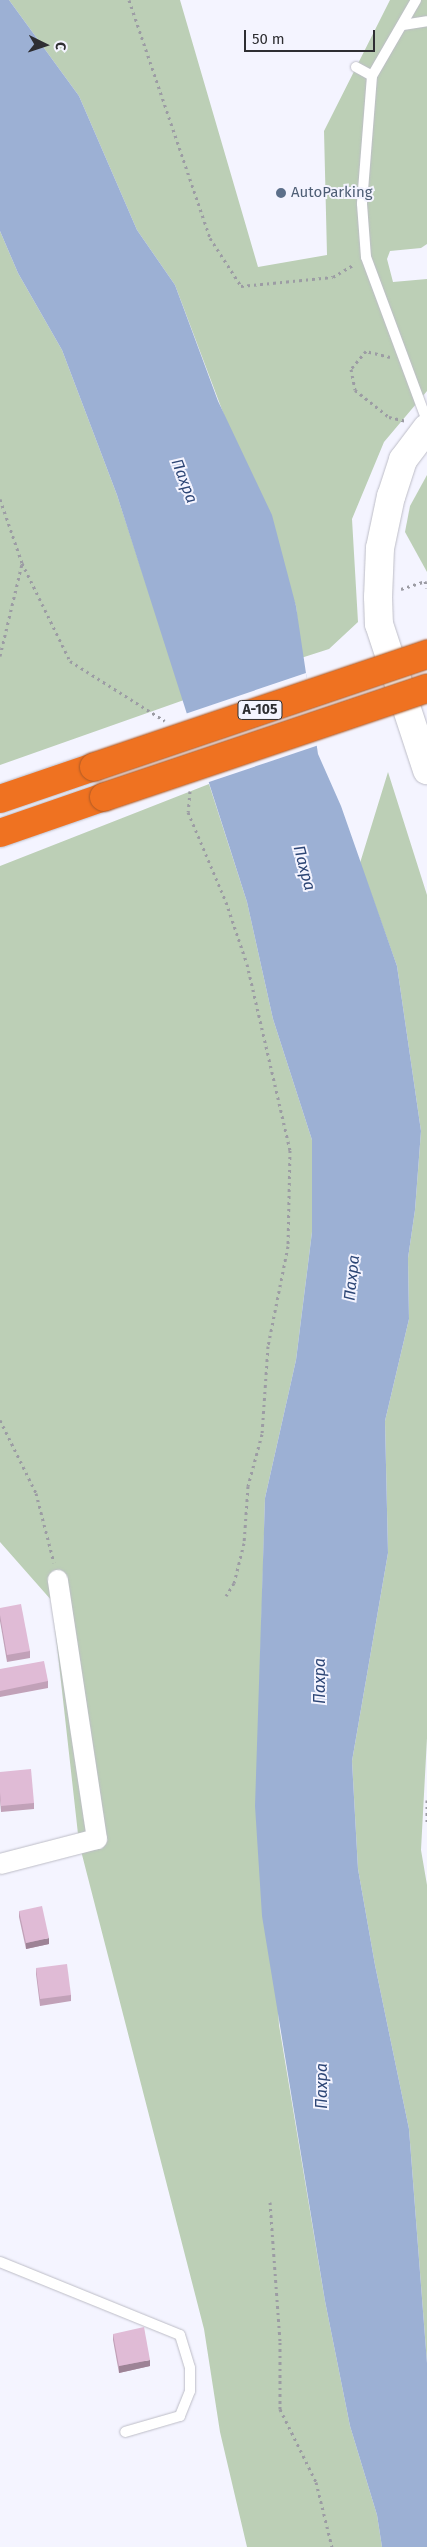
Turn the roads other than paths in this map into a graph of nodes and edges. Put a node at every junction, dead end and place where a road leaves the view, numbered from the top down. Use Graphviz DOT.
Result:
graph roads {
  1 [pos="416,0"];
  2 [pos="427,21"];
  3 [pos="403,25"];
  4 [pos="356,67"];
  5 [pos="372,76"];
  6 [pos="424,424"];
  7 [pos="427,654"];
  8 [pos="427,688"];
  9 [pos="420,728"];
  10 [pos="427,770"];
  11 [pos="0,799"];
  12 [pos="0,833"];
  13 [pos="58,1580"];
  14 [pos="0,1864"];
  15 [pos="0,2262"];
  16 [pos="125,2432"];
  1 -- 3 [label="lane"];
  2 -- 3 [label="lane"];
  3 -- 5 [label="lane"];
  4 -- 5 [label="lane"];
  5 -- 6 [label="lane"];
  6 -- 9 [label="street"];
  7 -- 11 [label="highway, А-105, bridge"];
  8 -- 12 [label="highway, А-105, bridge"];
  9 -- 10 [label="street"];
  13 -- 14 [label="street"];
  15 -- 16 [label="lane"];
}
